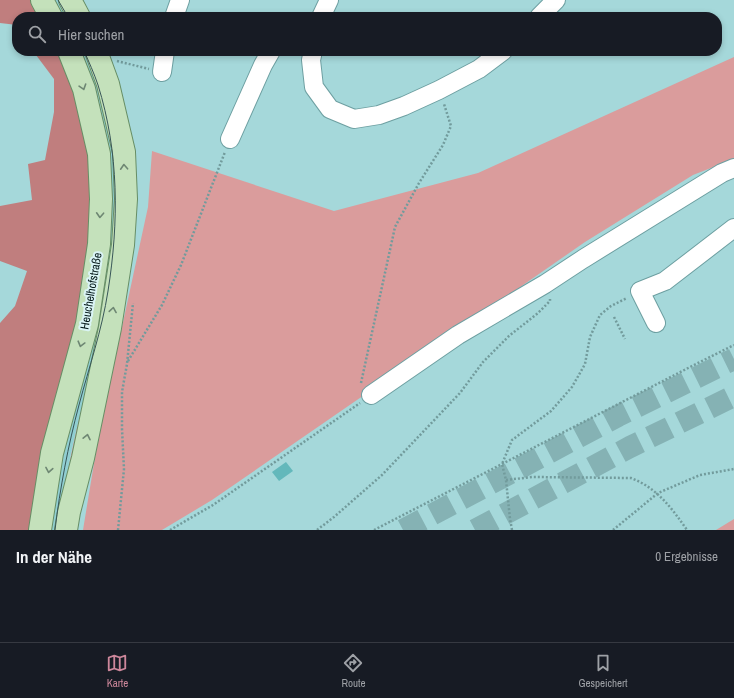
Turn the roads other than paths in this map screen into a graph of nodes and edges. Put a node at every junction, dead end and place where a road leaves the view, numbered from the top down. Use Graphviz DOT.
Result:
graph roads {
  1 [pos="42,0"];
  2 [pos="70,0"];
  3 [pos="180,0"];
  4 [pos="556,0"];
  5 [pos="48,12"];
  6 [pos="76,12"];
  7 [pos="176,12"];
  8 [pos="544,12"];
  9 [pos="71,56"];
  10 [pos="105,56"];
  11 [pos="164,56"];
  12 [pos="268,56"];
  13 [pos="312,56"];
  14 [pos="496,56"];
  15 [pos="162,72"];
  16 [pos="230,139"];
  17 [pos="734,168"];
  18 [pos="734,228"];
  19 [pos="656,323"];
  20 [pos="371,395"];
  21 [pos="40,530"];
  22 [pos="66,530"];
  1 -- 5 [label="main road"];
  2 -- 6 [label="main road"];
  3 -- 7 [label="street"];
  4 -- 8 [label="street"];
  9 -- 21 [label="main road, Heuchelhofstraße, one-way"];
  22 -- 10 [label="main road, Heuchelhofstraße, one-way"];
  11 -- 15 [label="street"];
  12 -- 16 [label="street"];
  13 -- 14 [label="street"];
  17 -- 20 [label="street"];
  18 -- 19 [label="street"];
}
